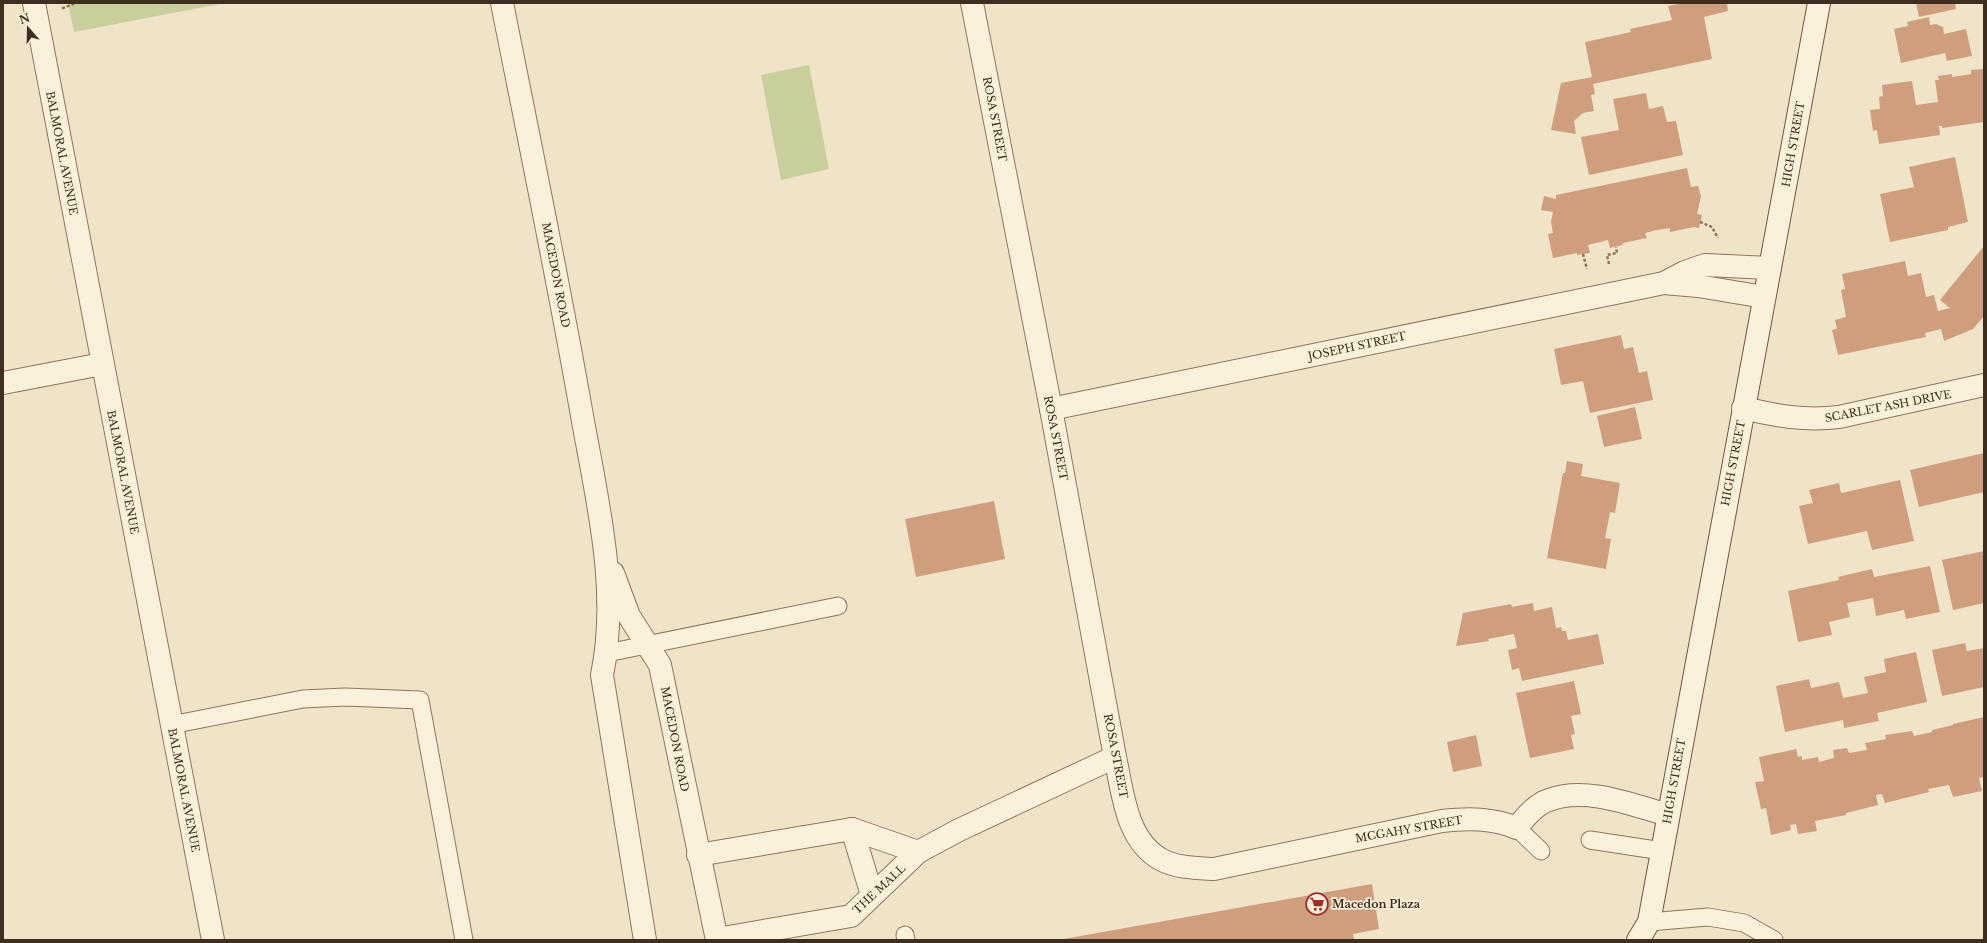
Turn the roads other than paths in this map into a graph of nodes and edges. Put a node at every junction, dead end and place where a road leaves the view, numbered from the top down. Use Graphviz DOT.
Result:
graph roads {
  1 [pos="34,3"];
  2 [pos="502,3"];
  3 [pos="972,3"];
  4 [pos="1818,3"];
  5 [pos="1770,268"];
  6 [pos="1664,283"];
  7 [pos="1764,297"];
  8 [pos="102,364"];
  9 [pos="3,383"];
  10 [pos="1984,385"];
  11 [pos="1743,408"];
  12 [pos="1051,409"];
  13 [pos="605,549"];
  14 [pos="838,606"];
  15 [pos="648,645"];
  16 [pos="606,654"];
  17 [pos="171,725"];
  18 [pos="1115,757"];
  19 [pos="1668,815"];
  20 [pos="1517,828"];
  21 [pos="852,829"];
  22 [pos="1590,840"];
  23 [pos="1541,851"];
  24 [pos="1662,851"];
  25 [pos="918,852"];
  26 [pos="698,855"];
  27 [pos="1162,860"];
  28 [pos="872,895"];
  29 [pos="1647,934"];
  30 [pos="213,940"];
  31 [pos="464,940"];
  32 [pos="645,940"];
  33 [pos="717,940"];
  34 [pos="1774,940"];
  1 -- 8 [label="street, BALMORAL AVENUE"];
  2 -- 13 [label="street, MACEDON ROAD"];
  3 -- 12 [label="street, ROSA STREET"];
  4 -- 5 [label="street, HIGH STREET"];
  5 -- 6 [label="street, JOSEPH STREET"];
  5 -- 7 [label="street, HIGH STREET"];
  6 -- 7 [label="street, JOSEPH STREET"];
  6 -- 12 [label="street, JOSEPH STREET"];
  7 -- 11 [label="street, HIGH STREET"];
  8 -- 9 [label="street"];
  8 -- 17 [label="street, BALMORAL AVENUE"];
  10 -- 11 [label="street, SCARLET ASH DRIVE"];
  11 -- 19 [label="street, HIGH STREET"];
  12 -- 18 [label="street, ROSA STREET"];
  13 -- 15 [label="street, MACEDON ROAD"];
  13 -- 16 [label="street, MACEDON ROAD"];
  14 -- 15 [label="lane"];
  15 -- 16 [label="lane"];
  15 -- 26 [label="street, MACEDON ROAD"];
  16 -- 32 [label="street, MACEDON ROAD"];
  17 -- 30 [label="street, BALMORAL AVENUE"];
  17 -- 31 [label="lane"];
  18 -- 25 [label="street, THE MALL"];
  18 -- 27 [label="street, ROSA STREET"];
  19 -- 20 [label="street"];
  19 -- 24 [label="street, HIGH STREET"];
  20 -- 23 [label="lane"];
  20 -- 27 [label="street, MCGAHY STREET"];
  21 -- 25 [label="street, THE MALL"];
  21 -- 26 [label="street, THE MALL"];
  21 -- 28 [label="street"];
  22 -- 24 [label="lane"];
  24 -- 29 [label="street, HIGH STREET"];
  25 -- 28 [label="street, THE MALL"];
  26 -- 33 [label="street, MACEDON ROAD"];
  28 -- 33 [label="street, THE MALL"];
  29 -- 34 [label="lane"];
}
